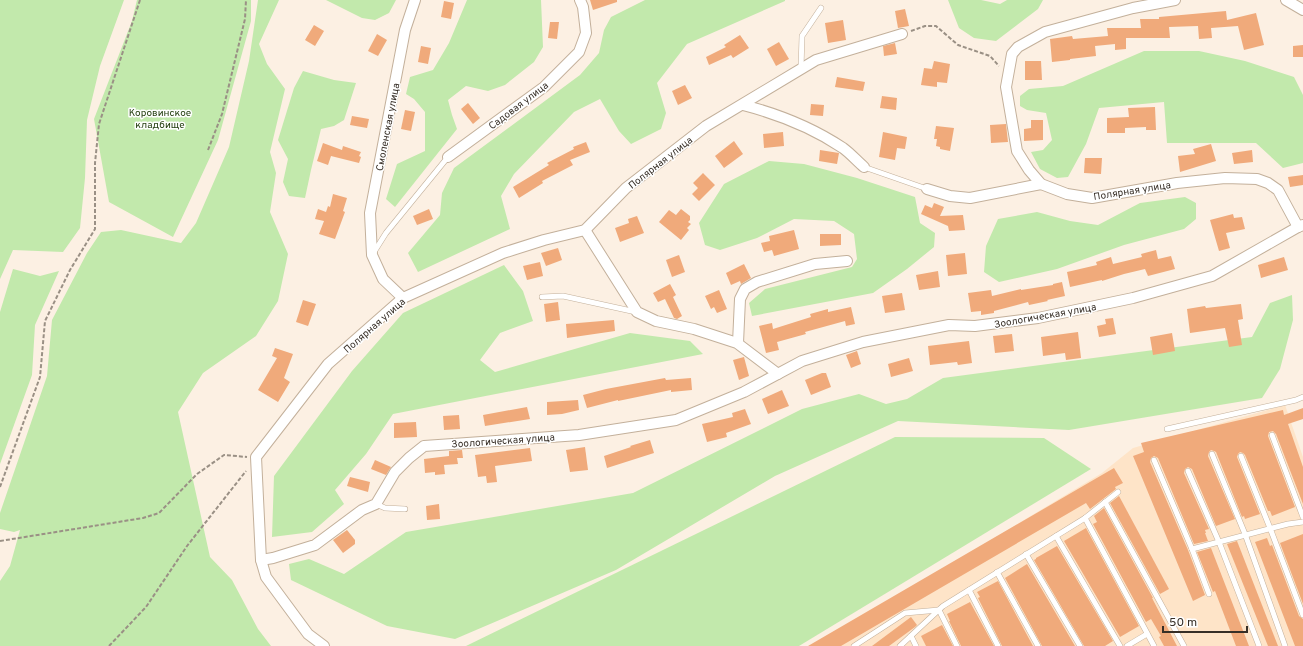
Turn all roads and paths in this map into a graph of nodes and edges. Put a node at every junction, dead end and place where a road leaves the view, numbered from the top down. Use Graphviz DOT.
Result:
graph roads {
  1 [pos="140,0"];
  2 [pos="246,0"];
  3 [pos="415,0"];
  4 [pos="580,0"];
  5 [pos="1175,0"];
  6 [pos="1286,0"];
  7 [pos="821,8"];
  8 [pos="1303,10"];
  9 [pos="902,34"];
  10 [pos="801,69"];
  11 [pos="1008,76"];
  12 [pos="743,104"];
  13 [pos="208,150"];
  14 [pos="448,157"];
  15 [pos="864,167"];
  16 [pos="1041,184"];
  17 [pos="927,189"];
  18 [pos="1300,226"];
  19 [pos="584,230"];
  20 [pos="372,255"];
  21 [pos="847,261"];
  22 [pos="542,297"];
  23 [pos="403,298"];
  24 [pos="637,312"];
  25 [pos="738,344"];
  26 [pos="778,374"];
  27 [pos="1303,397"];
  28 [pos="1167,429"];
  29 [pos="1272,435"];
  30 [pos="1212,454"];
  31 [pos="1241,456"];
  32 [pos="256,457"];
  33 [pos="1154,460"];
  34 [pos="1188,471"];
  35 [pos="0,487"];
  36 [pos="1118,492"];
  37 [pos="1105,502"];
  38 [pos="376,504"];
  39 [pos="405,509"];
  40 [pos="1303,517"];
  41 [pos="1085,518"];
  42 [pos="1303,522"];
  43 [pos="1270,528"];
  44 [pos="1244,534"];
  45 [pos="1056,536"];
  46 [pos="0,541"];
  47 [pos="1219,542"];
  48 [pos="1192,549"];
  49 [pos="1026,554"];
  50 [pos="261,560"];
  51 [pos="997,572"];
  52 [pos="969,590"];
  53 [pos="1209,594"];
  54 [pos="939,610"];
  55 [pos="1303,615"];
  56 [pos="1147,634"];
  57 [pos="911,636"];
  58 [pos="109,646"];
  59 [pos="324,646"];
  60 [pos="854,646"];
  61 [pos="900,646"];
  62 [pos="916,646"];
  63 [pos="957,646"];
  64 [pos="998,646"];
  65 [pos="1038,646"];
  66 [pos="1080,646"];
  67 [pos="1120,646"];
  68 [pos="1126,646"];
  69 [pos="1154,646"];
  70 [pos="1184,646"];
  71 [pos="1259,646"];
  72 [pos="1285,646"];
  1 -- 35 [label="path"];
  2 -- 13 [label="path"];
  3 -- 20 [label="street, Смоленская улица"];
  4 -- 14 [label="street, Садовая улица"];
  5 -- 11 [label="street, Полярная улица"];
  6 -- 8 [label="street"];
  7 -- 10 [label="lane"];
  9 -- 10 [label="street, Полярная улица"];
  9 -- 11 [label="path"];
  10 -- 12 [label="street, Полярная улица"];
  11 -- 16 [label="street, Полярная улица"];
  12 -- 15 [label="street"];
  12 -- 19 [label="street, Полярная улица"];
  14 -- 20 [label="lane"];
  15 -- 17 [label="lane"];
  16 -- 17 [label="street"];
  16 -- 18 [label="street, Полярная улица"];
  18 -- 26 [label="street, Зоологическая улица"];
  19 -- 23 [label="street, Полярная улица"];
  19 -- 24 [label="street"];
  20 -- 23 [label="street"];
  21 -- 25 [label="street"];
  22 -- 24 [label="lane"];
  23 -- 32 [label="street, Полярная улица"];
  24 -- 25 [label="street"];
  25 -- 26 [label="street"];
  26 -- 38 [label="street, Зоологическая улица"];
  27 -- 28 [label="lane"];
  29 -- 40 [label="lane"];
  30 -- 44 [label="lane"];
  31 -- 43 [label="lane"];
  32 -- 46 [label="path"];
  32 -- 50 [label="street"];
  32 -- 58 [label="path"];
  33 -- 48 [label="lane"];
  34 -- 47 [label="lane"];
  36 -- 37 [label="lane"];
  37 -- 41 [label="lane"];
  37 -- 70 [label="lane"];
  38 -- 39 [label="lane"];
  38 -- 50 [label="street"];
  41 -- 45 [label="lane"];
  41 -- 56 [label="lane"];
  42 -- 43 [label="lane"];
  43 -- 44 [label="lane"];
  43 -- 55 [label="lane"];
  44 -- 47 [label="lane"];
  44 -- 72 [label="lane"];
  45 -- 49 [label="lane"];
  45 -- 67 [label="lane"];
  47 -- 48 [label="lane"];
  47 -- 71 [label="lane"];
  48 -- 53 [label="lane"];
  49 -- 51 [label="lane"];
  49 -- 66 [label="lane"];
  50 -- 59 [label="street"];
  51 -- 52 [label="lane"];
  51 -- 65 [label="lane"];
  52 -- 54 [label="lane"];
  52 -- 64 [label="lane"];
  54 -- 57 [label="lane"];
  54 -- 60 [label="lane"];
  54 -- 63 [label="lane"];
  56 -- 68 [label="lane"];
  56 -- 69 [label="lane"];
  57 -- 61 [label="lane"];
  57 -- 62 [label="lane"];
}
